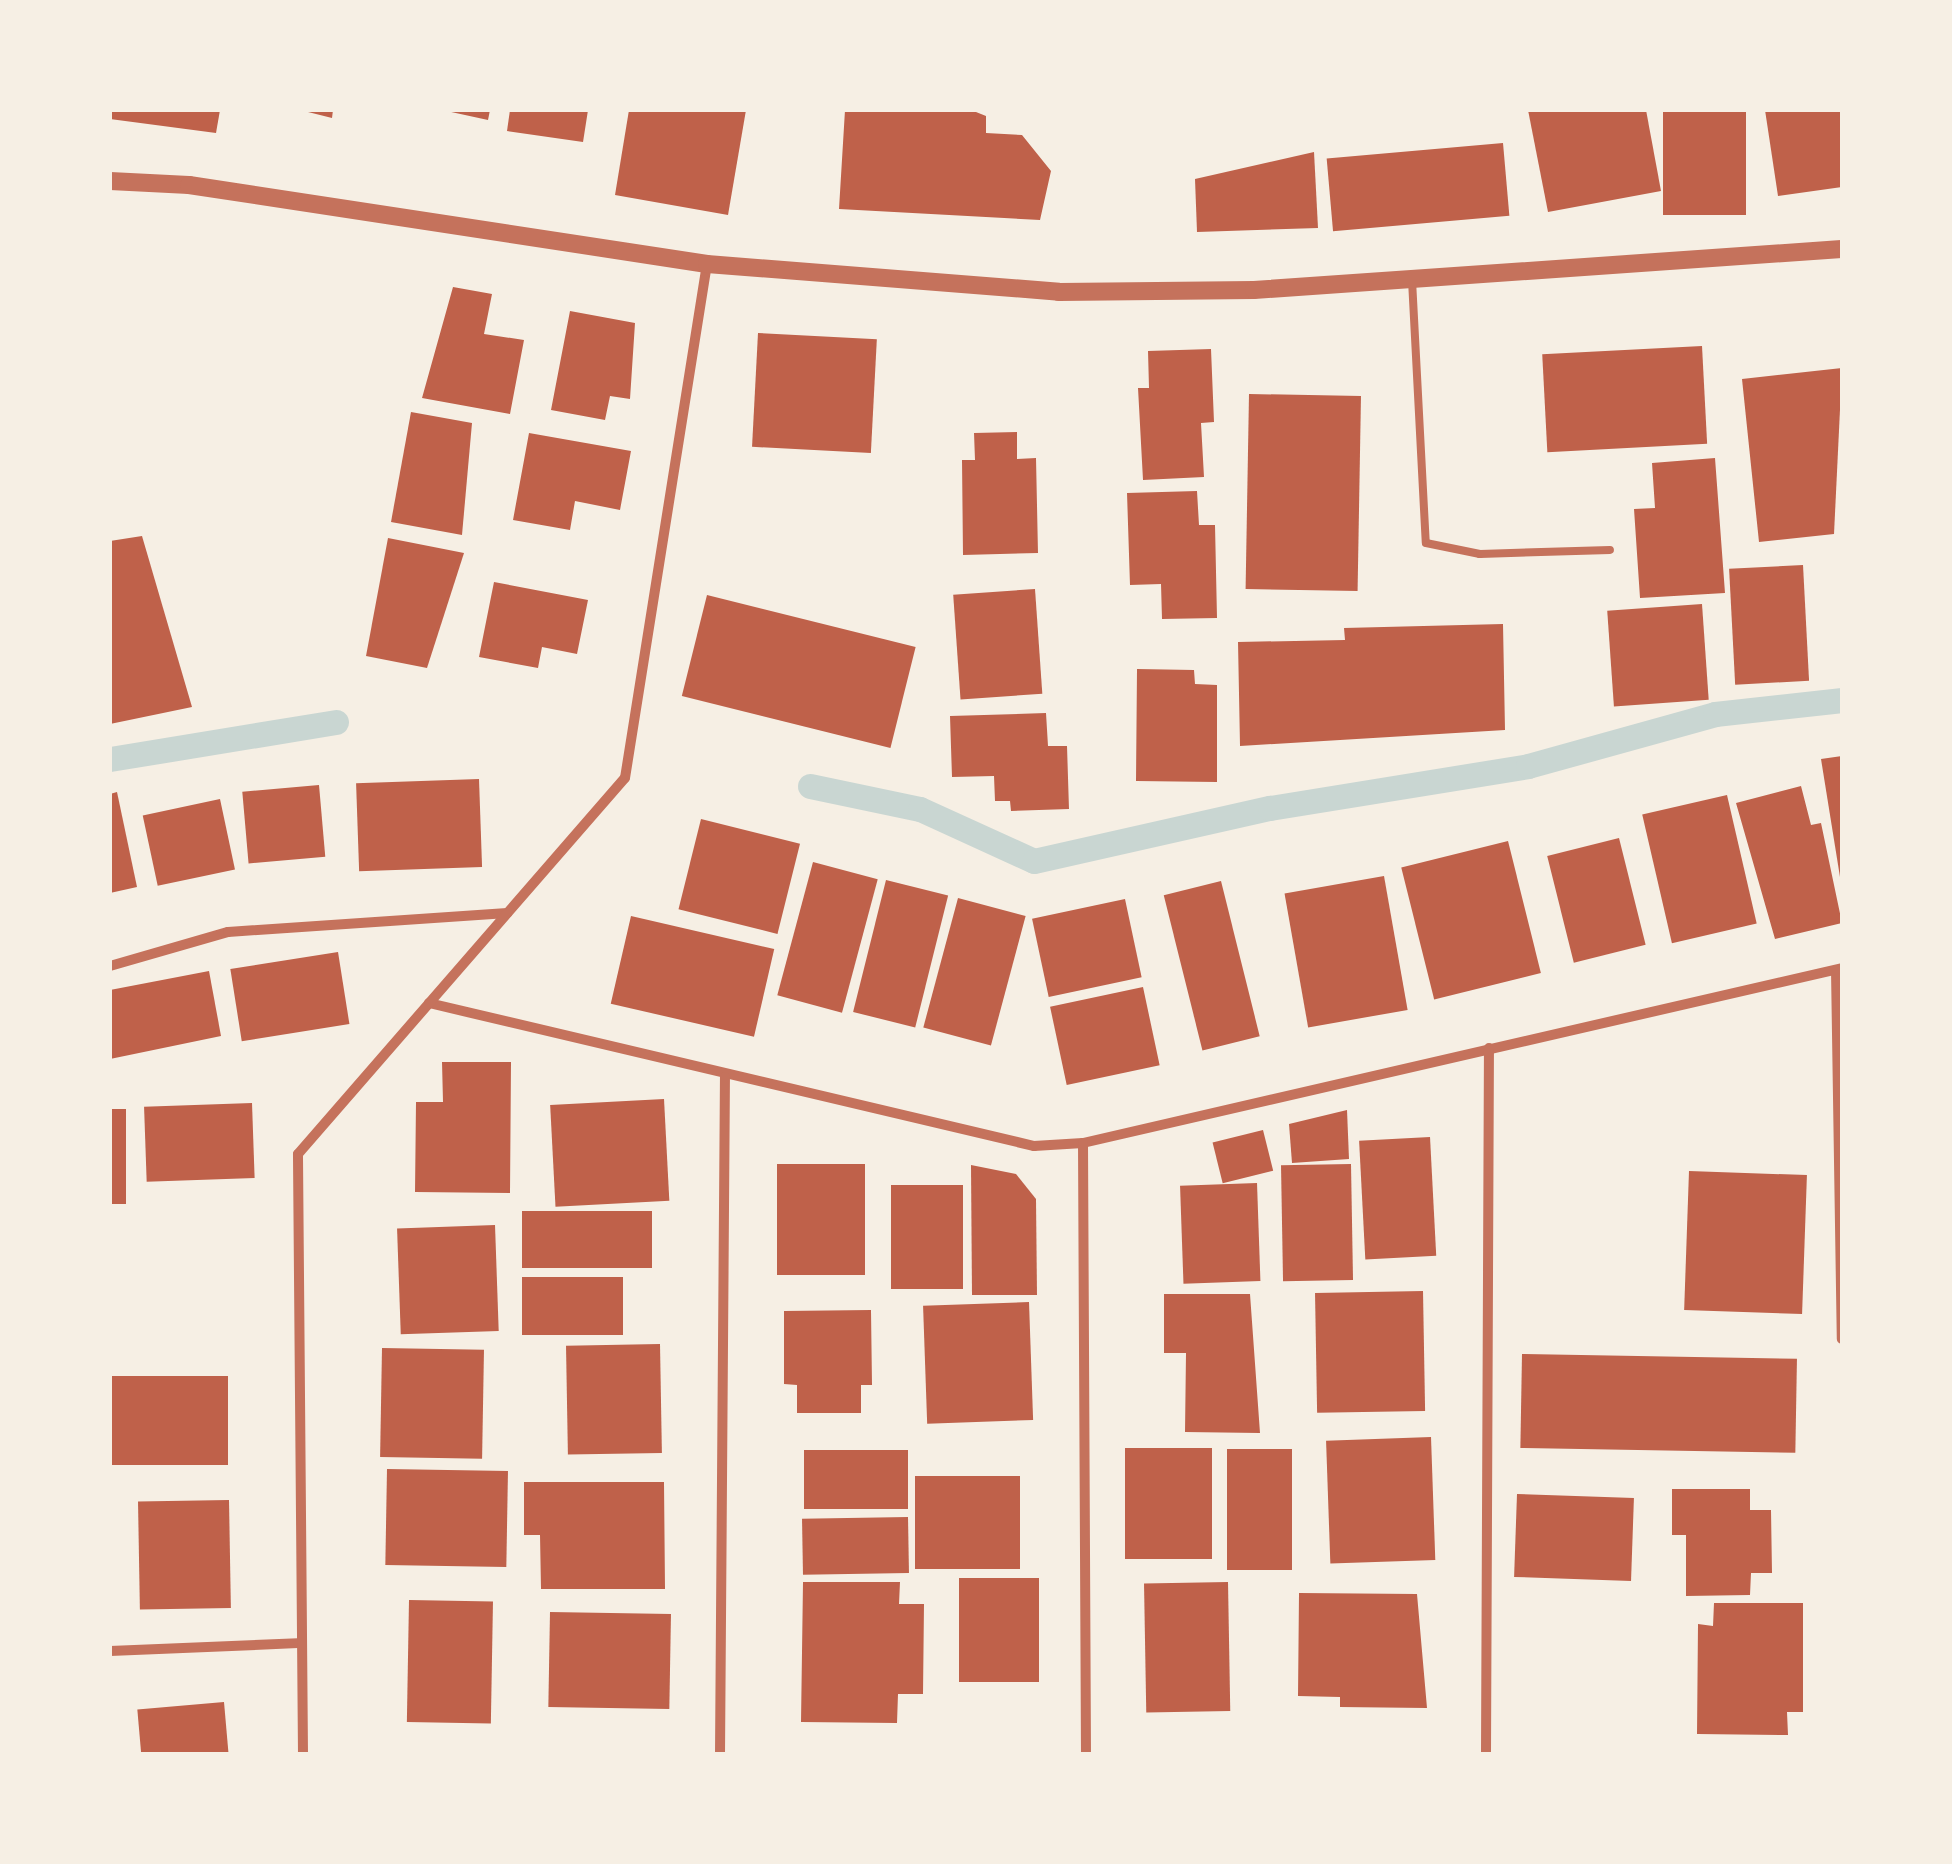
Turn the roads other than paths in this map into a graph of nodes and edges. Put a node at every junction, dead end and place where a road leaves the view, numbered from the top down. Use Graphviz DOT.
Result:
graph roads {
  1 [pos="110,181"];
  2 [pos="1842,249"];
  3 [pos="708,264"];
  4 [pos="1412,280"];
  5 [pos="1610,550"];
  6 [pos="506,913"];
  7 [pos="110,966"];
  8 [pos="1839,968"];
  9 [pos="429,1004"];
  10 [pos="1489,1048"];
  11 [pos="724,1077"];
  12 [pos="1083,1143"];
  13 [pos="1842,1339"];
  14 [pos="298,1643"];
  15 [pos="110,1650"];
  16 [pos="303,1754"];
  17 [pos="720,1754"];
  18 [pos="1086,1754"];
  19 [pos="1486,1754"];
  1 -- 3 [label="street"];
  2 -- 4 [label="street"];
  3 -- 4 [label="street"];
  3 -- 6 [label="street"];
  4 -- 5 [label="lane"];
  6 -- 7 [label="street"];
  6 -- 9 [label="street"];
  8 -- 10 [label="street"];
  8 -- 13 [label="street"];
  9 -- 11 [label="street"];
  9 -- 14 [label="street"];
  10 -- 12 [label="street"];
  10 -- 19 [label="street"];
  11 -- 12 [label="street"];
  11 -- 17 [label="street"];
  12 -- 18 [label="street"];
  14 -- 15 [label="street"];
  14 -- 16 [label="street"];
}
